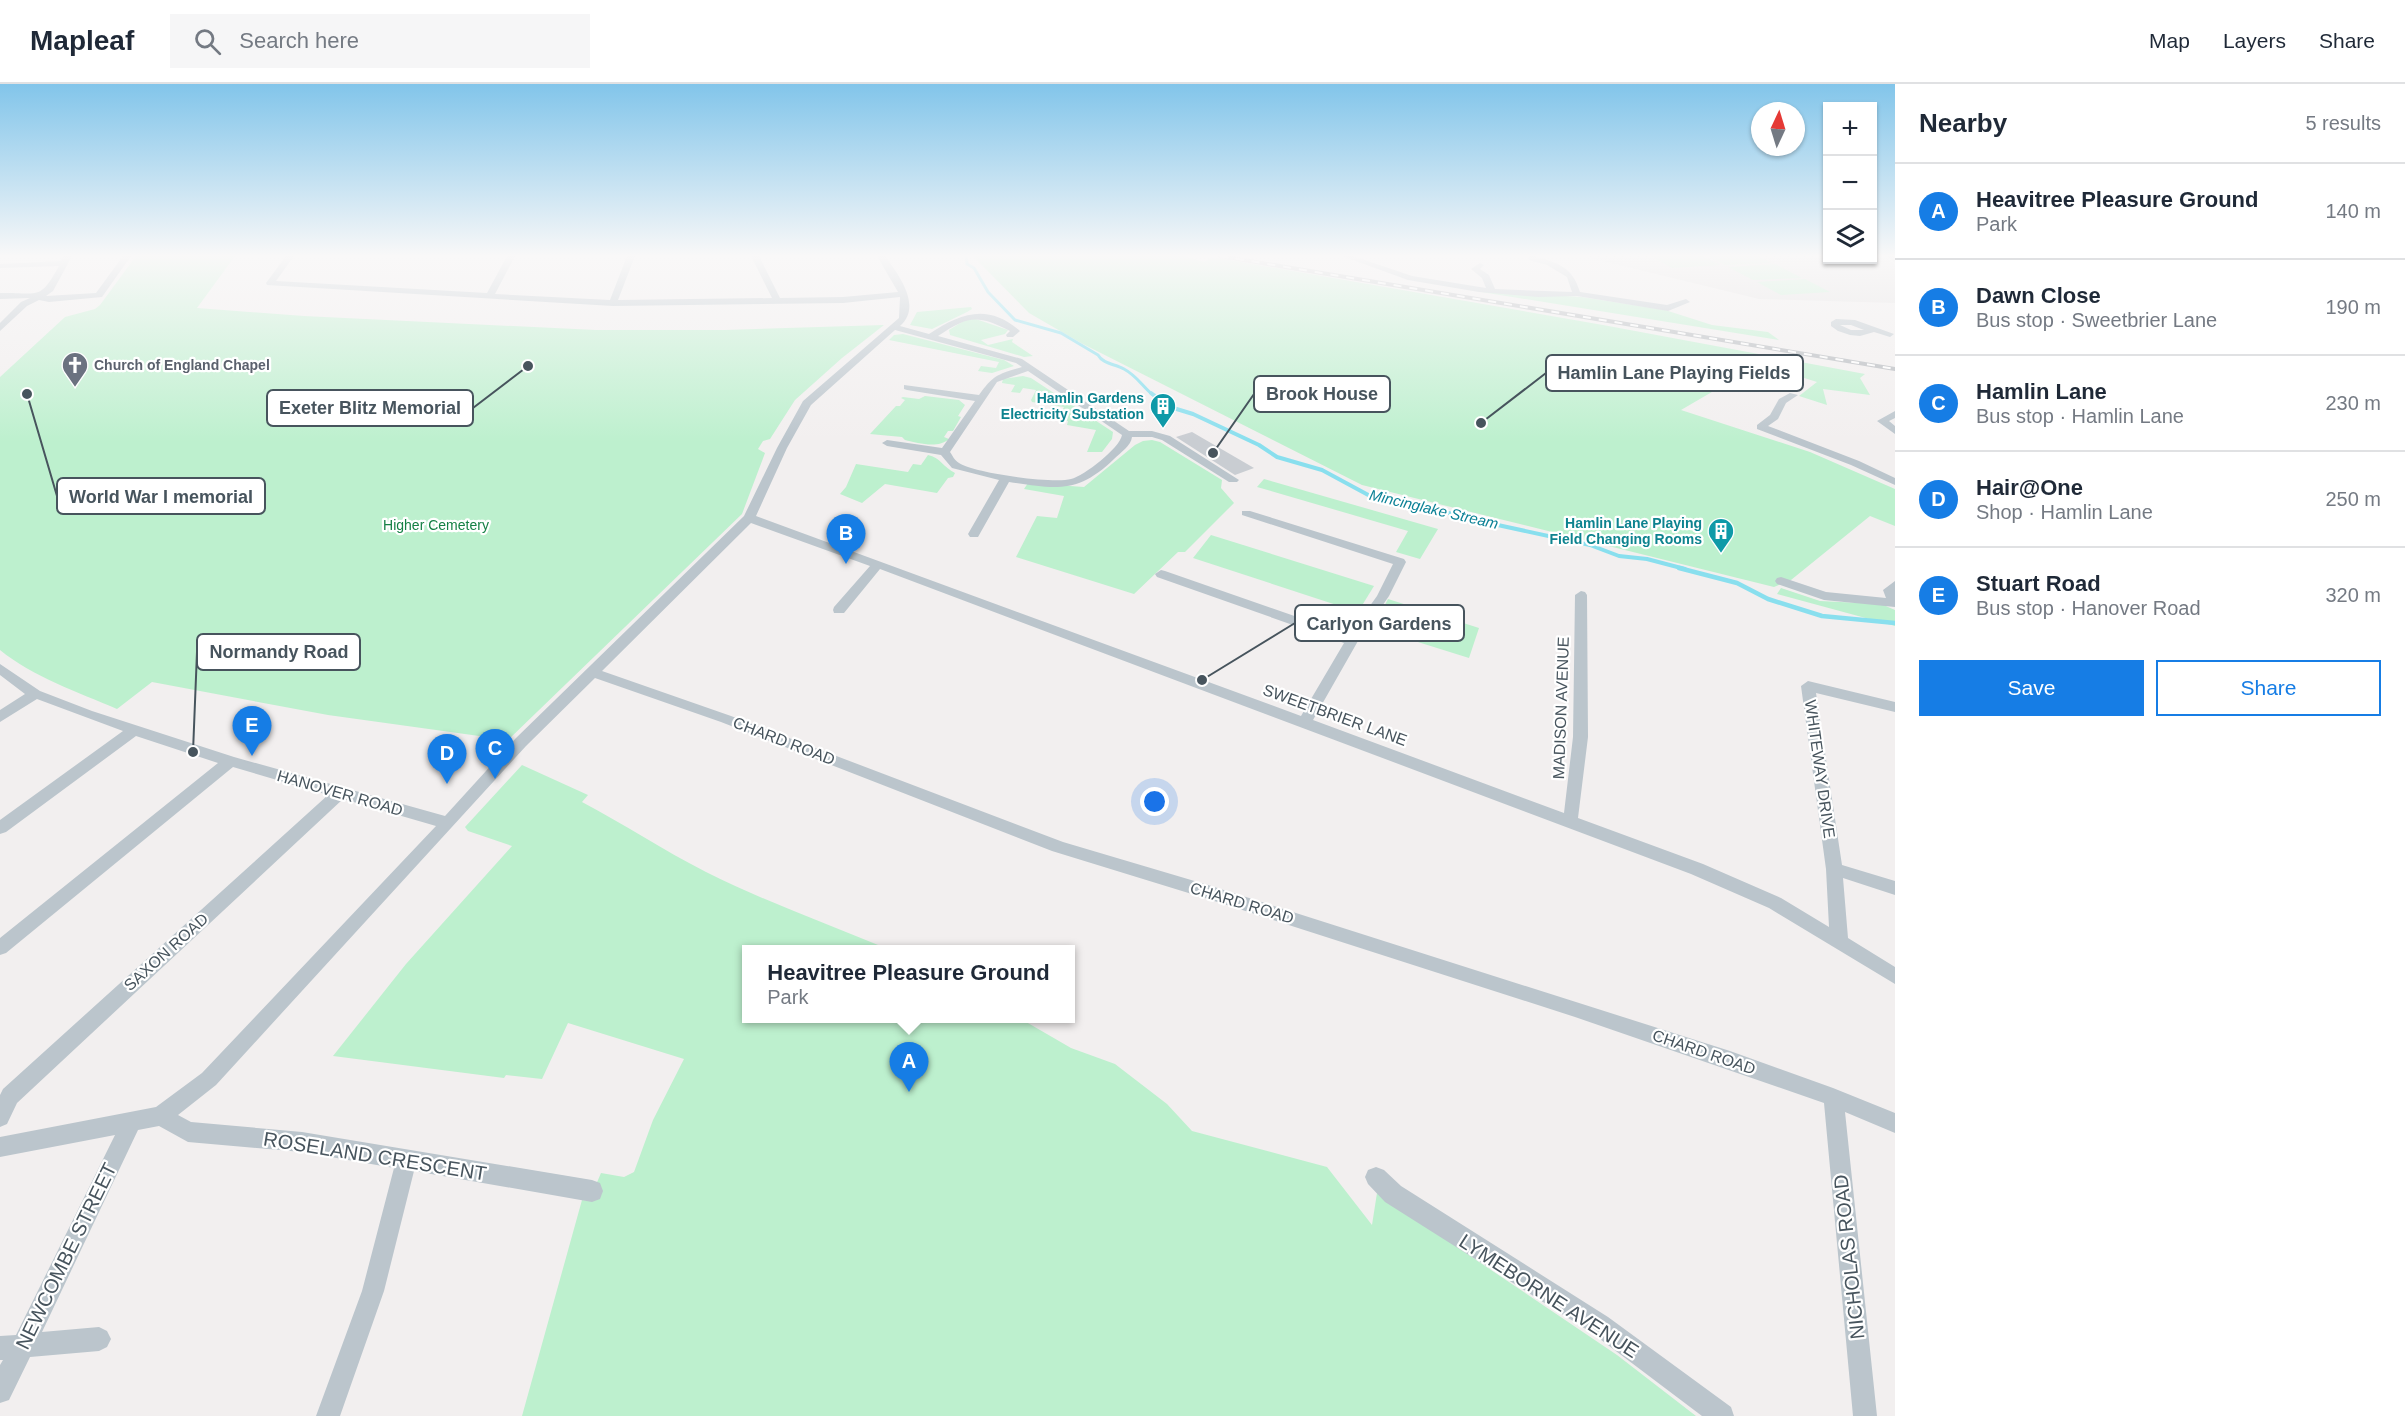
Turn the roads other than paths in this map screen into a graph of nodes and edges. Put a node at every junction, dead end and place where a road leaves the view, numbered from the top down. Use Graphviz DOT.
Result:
graph roads {
  1 [pos="902,318"];
  2 [pos="961,318"];
  3 [pos="993,318"];
  4 [pos="895,327"];
  5 [pos="1867,331"];
  6 [pos="1893,334"];
  7 [pos="1010,335"];
  8 [pos="932,336"];
  9 [pos="1029,368"];
  10 [pos="907,387"];
  11 [pos="1793,395"];
  12 [pos="982,399"];
  13 [pos="1895,414"];
  14 [pos="1895,431"];
  15 [pos="1127,434"];
  16 [pos="887,443"];
  17 [pos="945,452"];
  18 [pos="1006,477"];
  19 [pos="1233,480"];
  20 [pos="1895,482"];
  21 [pos="1246,513"];
  22 [pos="748,518"];
  23 [pos="974,534"];
  24 [pos="878,564"];
  25 [pos="1161,574"];
  26 [pos="1781,581"];
  27 [pos="1895,585"];
  28 [pos="1581,595"];
  29 [pos="1894,603"];
  30 [pos="839,610"];
  31 [pos="1352,640"];
  32 [pos="0,668"];
  33 [pos="592,672"];
  34 [pos="35,694"];
  35 [pos="1895,707"];
  36 [pos="0,717"];
  37 [pos="1304,723"];
  38 [pos="134,730"];
  39 [pos="230,761"];
  40 [pos="340,793"];
  41 [pos="1570,821"];
  42 [pos="448,823"];
  43 [pos="0,828"];
  44 [pos="1834,869"];
  45 [pos="1895,888"];
  46 [pos="1839,942"];
  47 [pos="0,948"];
  48 [pos="1895,976"];
  49 [pos="1833,1097"];
  50 [pos="161,1116"];
  51 [pos="0,1117"];
  52 [pos="132,1121"];
  53 [pos="1895,1123"];
  54 [pos="0,1147"];
  55 [pos="406,1160"];
  56 [pos="1376,1177"];
  57 [pos="592,1191"];
  58 [pos="99,1339"];
  59 [pos="11,1347"];
  60 [pos="0,1391"];
  61 [pos="328,1416"];
  62 [pos="1722,1416"];
  63 [pos="1865,1416"];
  1 -- 4 [label="street"];
  2 -- 8 [label="street"];
  3 -- 7 [label="street"];
  4 -- 8 [label="street"];
  4 -- 22 [label="street"];
  5 -- 6 [label="street"];
  8 -- 9 [label="street"];
  9 -- 12 [label="street"];
  9 -- 15 [label="street"];
  10 -- 12 [label="street"];
  11 -- 20 [label="street"];
  12 -- 17 [label="street"];
  13 -- 14 [label="street"];
  15 -- 18 [label="street"];
  15 -- 19 [label="street"];
  16 -- 17 [label="street"];
  17 -- 18 [label="street"];
  18 -- 23 [label="street"];
  21 -- 31 [label="street"];
  22 -- 24 [label="street, SWEETBRIER LANE"];
  22 -- 33 [label="street"];
  24 -- 30 [label="street"];
  24 -- 37 [label="street, SWEETBRIER LANE"];
  25 -- 31 [label="street"];
  26 -- 29 [label="street"];
  27 -- 29 [label="street"];
  28 -- 41 [label="street, MADISON AVENUE"];
  31 -- 37 [label="street"];
  32 -- 34 [label="street, HANOVER ROAD"];
  33 -- 42 [label="street"];
  33 -- 49 [label="street, CHARD ROAD"];
  34 -- 36 [label="street"];
  34 -- 38 [label="street, HANOVER ROAD"];
  35 -- 44 [label="street, WHITEWAY DRIVE"];
  37 -- 41 [label="street, SWEETBRIER LANE"];
  38 -- 39 [label="street, HANOVER ROAD"];
  38 -- 43 [label="street"];
  39 -- 40 [label="street, HANOVER ROAD"];
  39 -- 47 [label="street"];
  40 -- 42 [label="street, HANOVER ROAD"];
  40 -- 51 [label="street, SAXON ROAD"];
  41 -- 46 [label="street, SWEETBRIER LANE"];
  42 -- 50 [label="street"];
  44 -- 45 [label="street"];
  44 -- 46 [label="street, WHITEWAY DRIVE"];
  46 -- 48 [label="street, SWEETBRIER LANE"];
  49 -- 53 [label="street, CHARD ROAD"];
  49 -- 63 [label="street, NICHOLAS ROAD"];
  50 -- 52 [label="street"];
  50 -- 55 [label="street, ROSELAND CRESCENT"];
  52 -- 54 [label="street"];
  52 -- 59 [label="street, NEWCOMBE STREET"];
  55 -- 57 [label="street, ROSELAND CRESCENT"];
  55 -- 61 [label="street"];
  56 -- 62 [label="street, LYMEBORNE AVENUE"];
  58 -- 59 [label="street"];
  59 -- 60 [label="street, NEWCOMBE STREET"];
}
